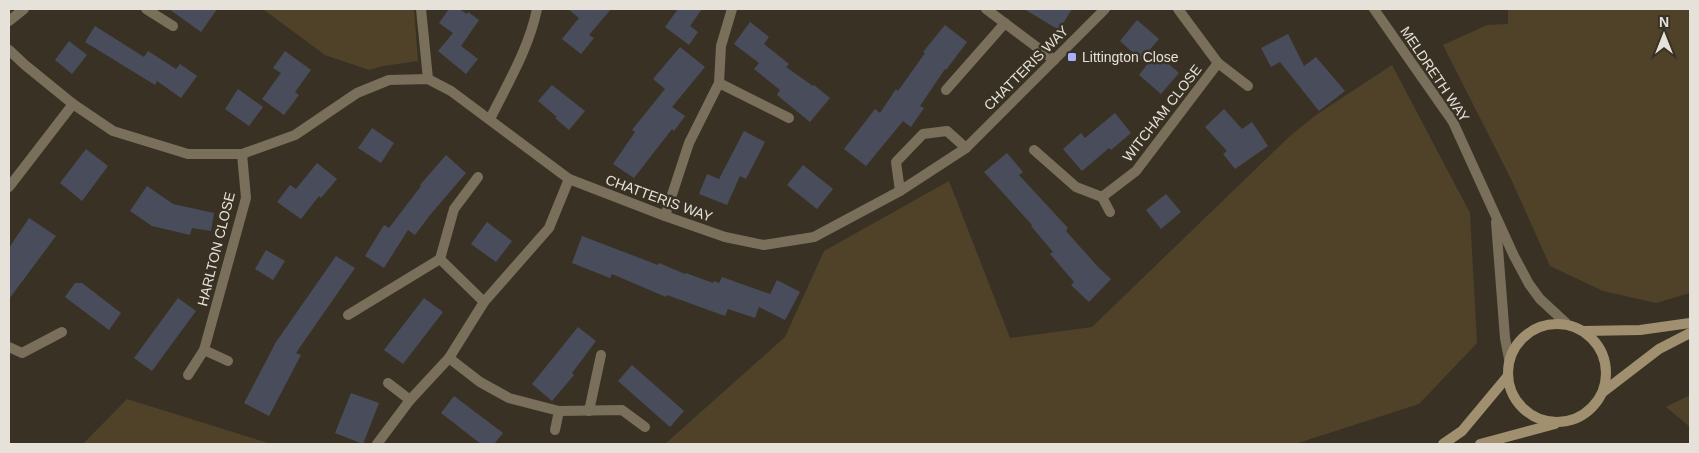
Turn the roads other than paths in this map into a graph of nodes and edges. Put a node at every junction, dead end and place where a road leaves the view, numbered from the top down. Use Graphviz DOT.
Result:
graph roads {
  1 [pos="24,9"];
  2 [pos="146,9"];
  3 [pos="422,9"];
  4 [pos="537,9"];
  5 [pos="732,9"];
  6 [pos="986,9"];
  7 [pos="1105,9"];
  8 [pos="1178,9"];
  9 [pos="1374,9"];
  10 [pos="9,21"];
  11 [pos="1005,23"];
  12 [pos="173,26"];
  13 [pos="9,50"];
  14 [pos="1054,60"];
  15 [pos="1218,63"];
  16 [pos="428,80"];
  17 [pos="719,83"];
  18 [pos="1248,86"];
  19 [pos="946,90"];
  20 [pos="73,104"];
  21 [pos="790,118"];
  22 [pos="490,119"];
  23 [pos="966,148"];
  24 [pos="1034,150"];
  25 [pos="242,154"];
  26 [pos="478,177"];
  27 [pos="569,179"];
  28 [pos="9,188"];
  29 [pos="900,191"];
  30 [pos="1102,197"];
  31 [pos="1494,211"];
  32 [pos="1110,212"];
  33 [pos="664,216"];
  34 [pos="440,259"];
  35 [pos="484,302"];
  36 [pos="348,315"];
  37 [pos="1566,323"];
  38 [pos="1690,323"];
  39 [pos="1584,331"];
  40 [pos="62,332"];
  41 [pos="1690,333"];
  42 [pos="9,347"];
  43 [pos="204,350"];
  44 [pos="601,355"];
  45 [pos="449,358"];
  46 [pos="1509,359"];
  47 [pos="228,361"];
  48 [pos="188,375"];
  49 [pos="1507,377"];
  50 [pos="388,383"];
  51 [pos="1603,392"];
  52 [pos="410,400"];
  53 [pos="559,411"];
  54 [pos="589,411"];
  55 [pos="1564,422"];
  56 [pos="645,427"];
  57 [pos="556,430"];
  58 [pos="377,444"];
  59 [pos="1443,444"];
  60 [pos="1480,444"];
  1 -- 10 [label="street"];
  2 -- 12 [label="street"];
  3 -- 16 [label="street"];
  4 -- 22 [label="street"];
  5 -- 17 [label="street"];
  6 -- 11 [label="street"];
  7 -- 14 [label="street, CHATTERIS WAY"];
  8 -- 15 [label="street, WITCHAM CLOSE"];
  9 -- 31 [label="street, MELDRETH WAY"];
  11 -- 14 [label="street"];
  11 -- 19 [label="street"];
  13 -- 20 [label="street, CHATTERIS WAY"];
  14 -- 23 [label="street, CHATTERIS WAY"];
  15 -- 18 [label="street, WITCHAM CLOSE"];
  15 -- 30 [label="street, WITCHAM CLOSE"];
  16 -- 22 [label="street, CHATTERIS WAY"];
  16 -- 25 [label="street, CHATTERIS WAY"];
  17 -- 21 [label="street"];
  17 -- 33 [label="street"];
  20 -- 25 [label="street, CHATTERIS WAY"];
  20 -- 28 [label="street"];
  22 -- 27 [label="street, CHATTERIS WAY"];
  23 -- 29 [label="street, CHATTERIS WAY"];
  23 -- 29 [label="street"];
  24 -- 30 [label="street"];
  25 -- 43 [label="street, HARLTON CLOSE"];
  26 -- 34 [label="street"];
  27 -- 33 [label="street, CHATTERIS WAY"];
  27 -- 35 [label="street"];
  29 -- 33 [label="street, CHATTERIS WAY"];
  30 -- 32 [label="street"];
  31 -- 37 [label="street, MELDRETH WAY"];
  31 -- 46 [label="street, MELDRETH WAY"];
  34 -- 35 [label="street"];
  34 -- 36 [label="street"];
  35 -- 45 [label="street"];
  37 -- 39 [label="main road"];
  37 -- 46 [label="main road"];
  38 -- 39 [label="main road"];
  39 -- 51 [label="main road"];
  40 -- 42 [label="street"];
  41 -- 51 [label="main road"];
  43 -- 47 [label="street"];
  43 -- 48 [label="street, HARLTON CLOSE"];
  44 -- 54 [label="street"];
  45 -- 52 [label="street"];
  45 -- 53 [label="street"];
  46 -- 49 [label="main road"];
  49 -- 55 [label="main road"];
  49 -- 59 [label="main road"];
  50 -- 52 [label="street"];
  51 -- 55 [label="main road"];
  52 -- 58 [label="street"];
  53 -- 54 [label="street"];
  53 -- 57 [label="street"];
  54 -- 56 [label="street"];
  55 -- 60 [label="main road"];
}
